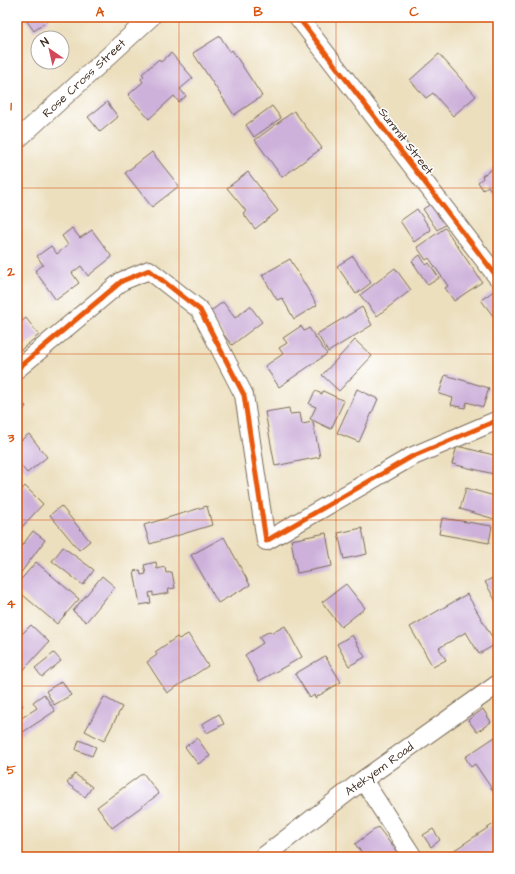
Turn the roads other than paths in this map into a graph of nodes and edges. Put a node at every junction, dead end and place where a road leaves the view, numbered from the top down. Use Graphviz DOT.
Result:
graph roads {
  1 [pos="151,17"];
  2 [pos="298,17"];
  3 [pos="17,140"];
  4 [pos="498,278"];
  5 [pos="17,369"];
  6 [pos="498,420"];
  7 [pos="498,684"];
  8 [pos="363,780"];
  9 [pos="263,857"];
  10 [pos="413,857"];
  1 -- 3 [label="street, Rose Cross Street"];
  2 -- 4 [label="street, Summit Street"];
  5 -- 6 [label="street"];
  7 -- 8 [label="street, Atekyem Road"];
  8 -- 9 [label="street, Atekyem Road"];
  8 -- 10 [label="street"];
}
